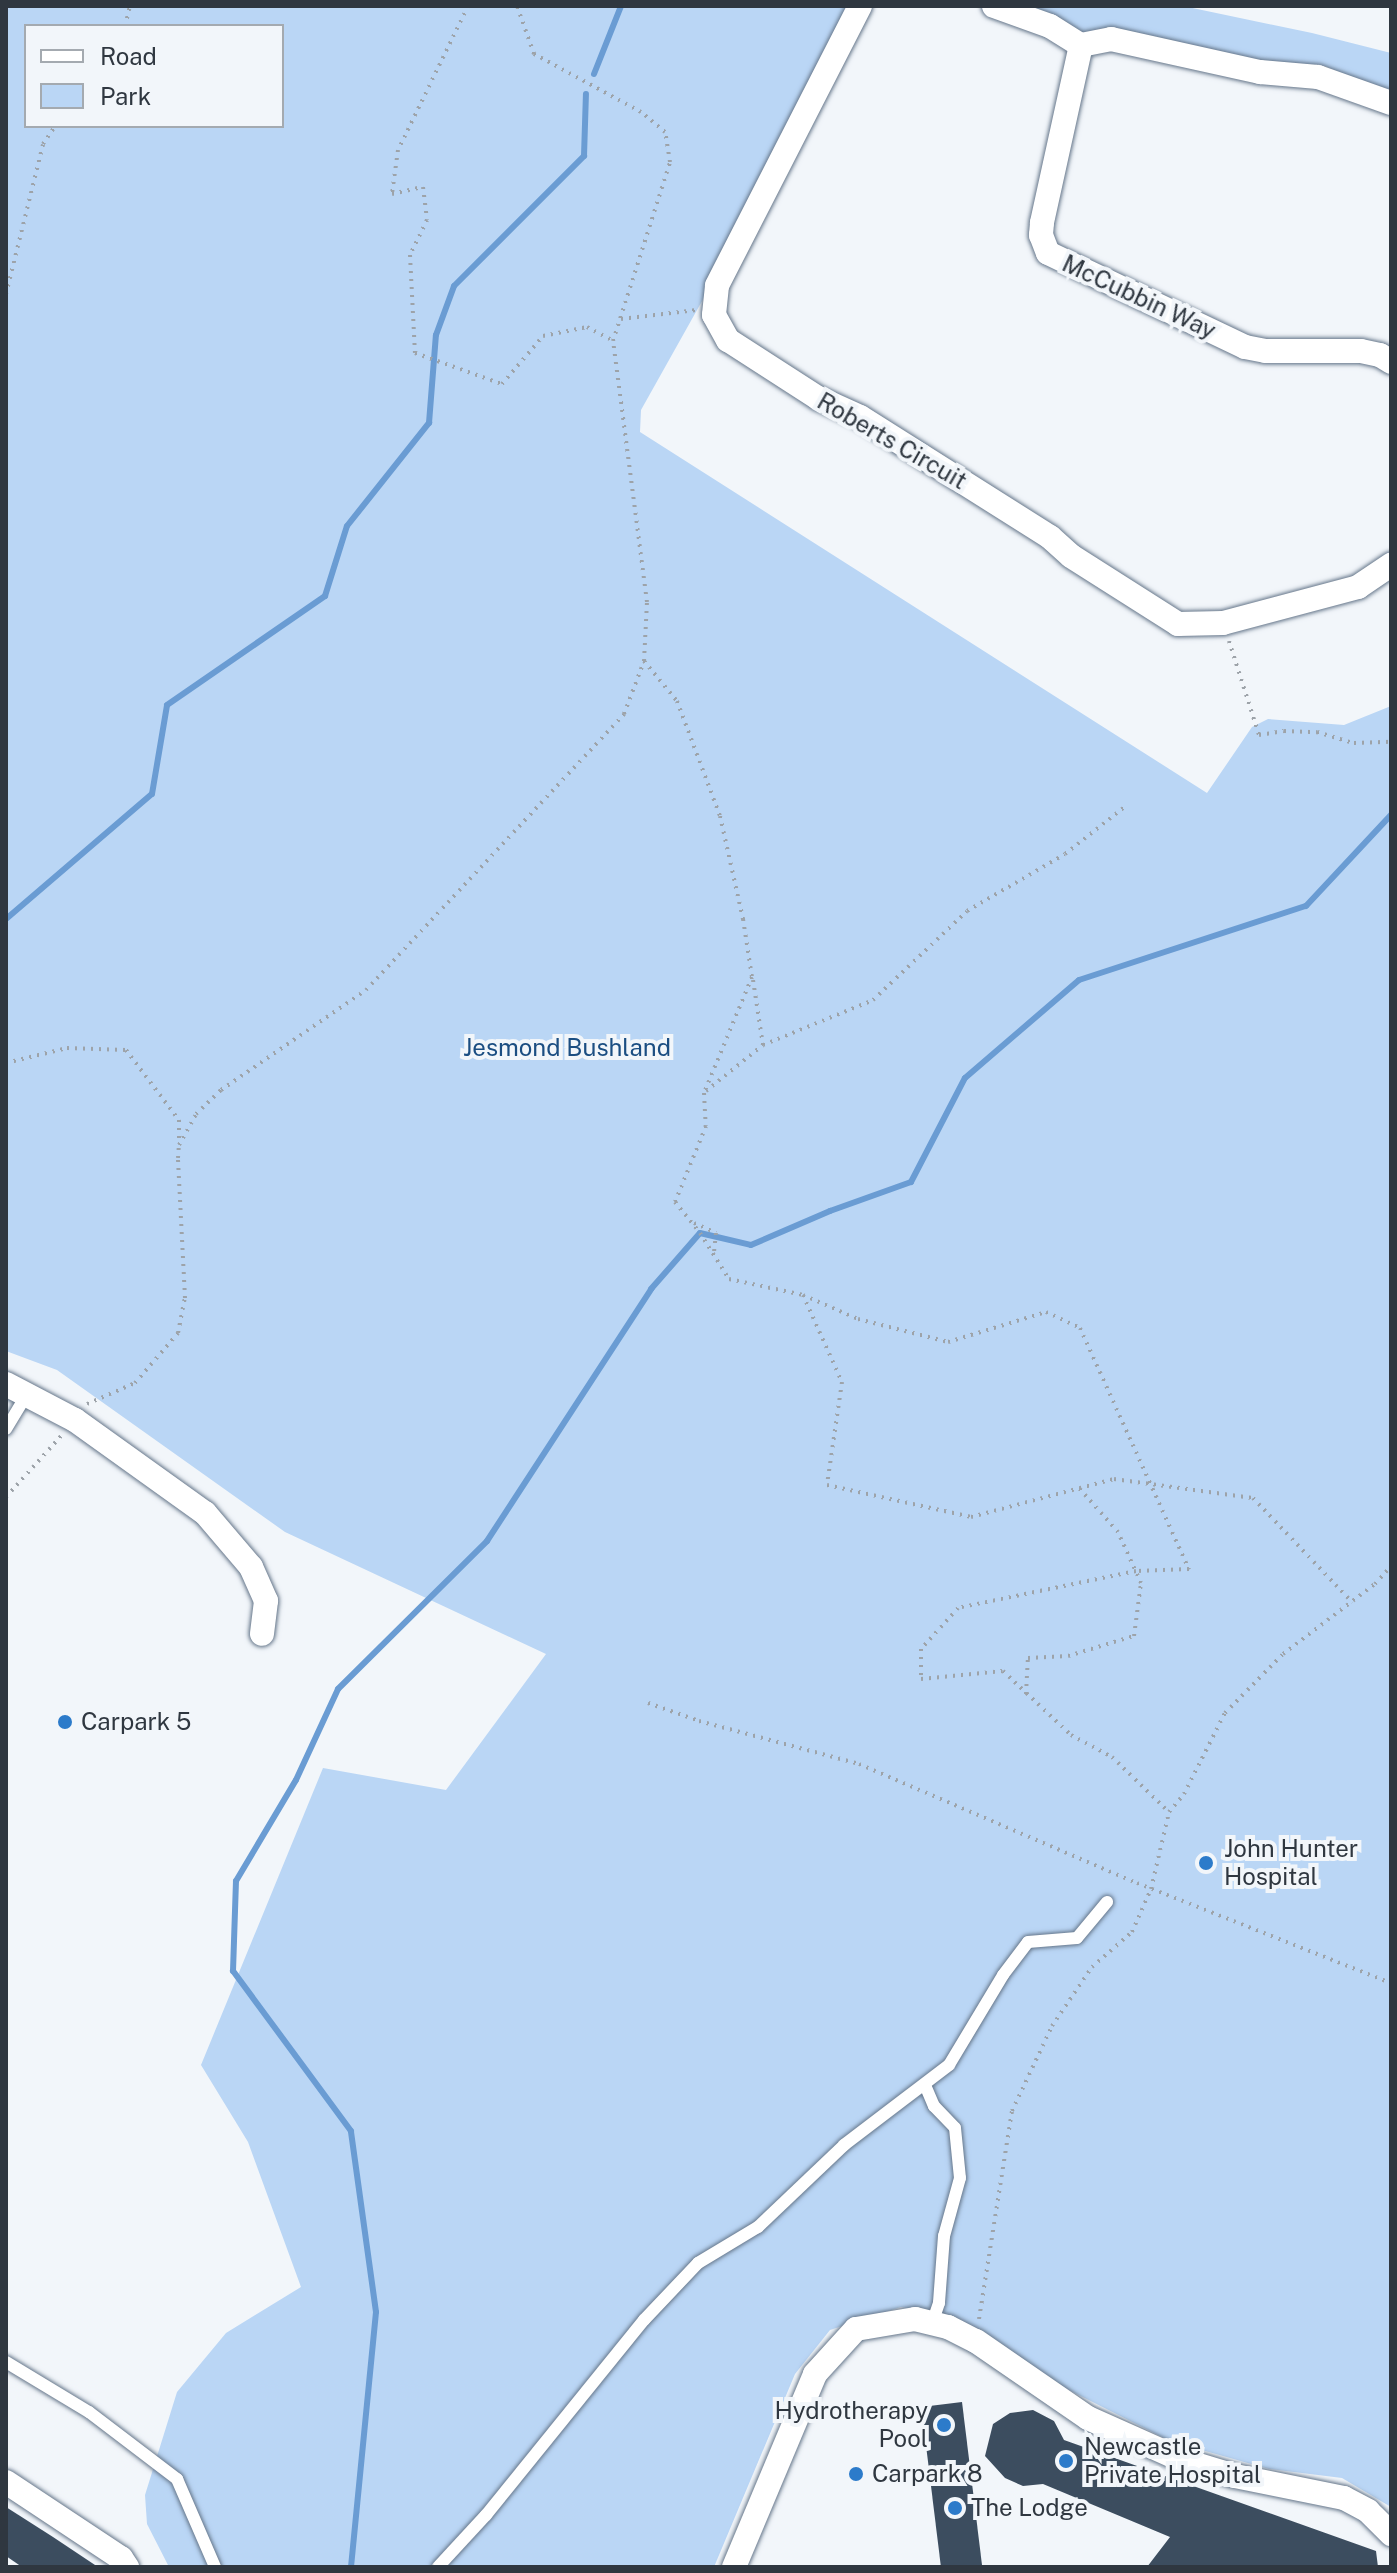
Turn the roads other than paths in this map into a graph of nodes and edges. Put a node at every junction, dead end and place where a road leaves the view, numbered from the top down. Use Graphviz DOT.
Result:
graph roads {
  1 [pos="860,6"];
  2 [pos="994,6"];
  3 [pos="1081,45"];
  4 [pos="1391,103"];
  5 [pos="1391,362"];
  6 [pos="1391,565"];
  7 [pos="17,1389"];
  8 [pos="6,1429"];
  9 [pos="262,1634"];
  10 [pos="1107,1902"];
  11 [pos="925,2085"];
  12 [pos="932,2323"];
  13 [pos="6,2362"];
  14 [pos="6,2482"];
  15 [pos="1391,2534"];
  16 [pos="127,2567"];
  17 [pos="215,2567"];
  18 [pos="438,2567"];
  19 [pos="734,2567"];
  1 -- 6 [label="street, Roberts Circuit"];
  2 -- 3 [label="street"];
  3 -- 4 [label="street"];
  3 -- 5 [label="street, McCubbin Way"];
  7 -- 8 [label="lane"];
  7 -- 9 [label="street"];
  10 -- 11 [label="lane"];
  11 -- 12 [label="lane"];
  11 -- 18 [label="lane"];
  12 -- 15 [label="street"];
  12 -- 19 [label="street"];
  13 -- 17 [label="lane"];
  14 -- 16 [label="street"];
}
